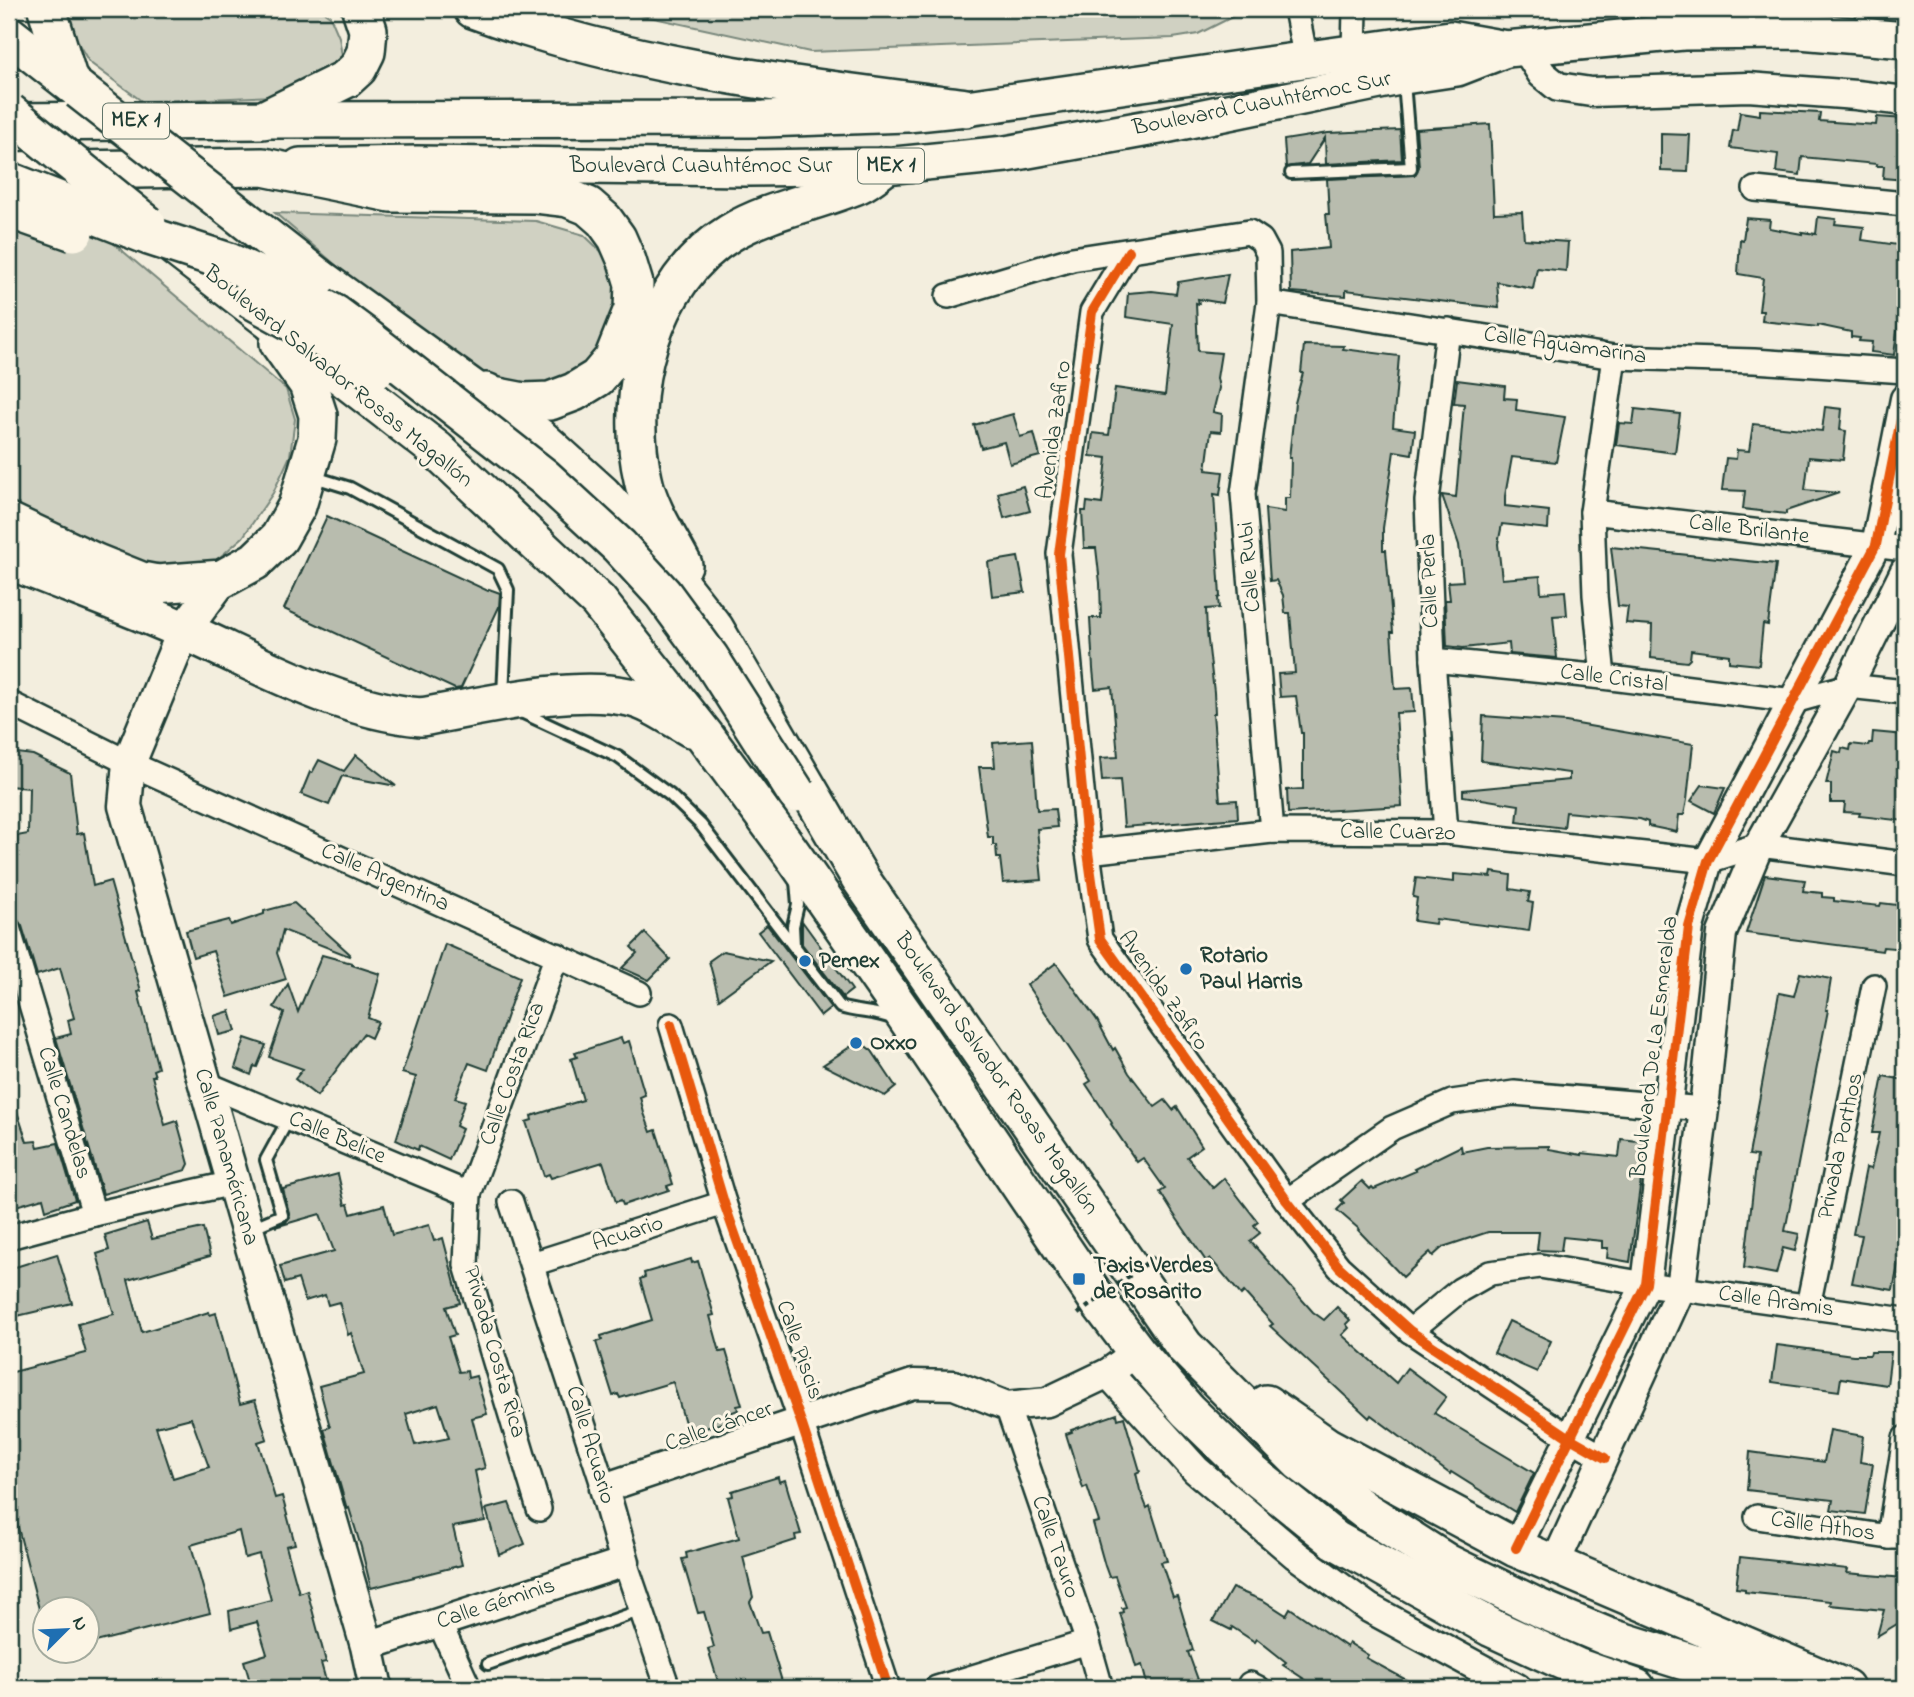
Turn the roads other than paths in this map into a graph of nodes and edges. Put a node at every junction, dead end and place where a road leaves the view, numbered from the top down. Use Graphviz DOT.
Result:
graph roads {
  1 [pos="47,9"];
  2 [pos="360,9"];
  3 [pos="472,9"];
  4 [pos="1296,9"];
  5 [pos="1355,9"];
  6 [pos="1656,9"];
  7 [pos="1863,22"];
  8 [pos="1683,32"];
  9 [pos="9,35"];
  10 [pos="1905,40"];
  11 [pos="1516,48"];
  12 [pos="1354,52"];
  13 [pos="1306,60"];
  14 [pos="1404,76"];
  15 [pos="74,85"];
  16 [pos="1905,101"];
  17 [pos="966,108"];
  18 [pos="9,112"];
  19 [pos="263,120"];
  20 [pos="9,122"];
  21 [pos="885,166"];
  22 [pos="263,167"];
  23 [pos="9,171"];
  24 [pos="1291,173"];
  25 [pos="9,181"];
  26 [pos="1755,189"];
  27 [pos="1905,204"];
  28 [pos="9,209"];
  29 [pos="1129,251"];
  30 [pos="216,281"];
  31 [pos="948,296"];
  32 [pos="1269,303"];
  33 [pos="1448,330"];
  34 [pos="1614,358"];
  35 [pos="442,368"];
  36 [pos="1905,371"];
  37 [pos="1905,399"];
  38 [pos="307,474"];
  39 [pos="1592,512"];
  40 [pos="9,522"];
  41 [pos="1876,545"];
  42 [pos="1905,549"];
  43 [pos="9,557"];
  44 [pos="1905,571"];
  45 [pos="222,579"];
  46 [pos="157,584"];
  47 [pos="715,629"];
  48 [pos="184,631"];
  49 [pos="1433,660"];
  50 [pos="1603,677"];
  51 [pos="1848,686"];
  52 [pos="1905,692"];
  53 [pos="1794,701"];
  54 [pos="9,703"];
  55 [pos="502,703"];
  56 [pos="705,736"];
  57 [pos="129,764"];
  58 [pos="787,796"];
  59 [pos="1272,831"];
  60 [pos="1446,832"];
  61 [pos="1759,845"];
  62 [pos="790,851"];
  63 [pos="1088,852"];
  64 [pos="1708,861"];
  65 [pos="1905,864"];
  66 [pos="860,878"];
  67 [pos="830,908"];
  68 [pos="9,931"];
  69 [pos="794,945"];
  70 [pos="557,955"];
  71 [pos="1874,986"];
  72 [pos="639,993"];
  73 [pos="671,1025"];
  74 [pos="919,1037"];
  75 [pos="205,1083"];
  76 [pos="1669,1105"];
  77 [pos="1704,1109"];
  78 [pos="289,1118"];
  79 [pos="233,1183"];
  80 [pos="469,1194"];
  81 [pos="1286,1201"];
  82 [pos="511,1202"];
  83 [pos="724,1203"];
  84 [pos="94,1214"];
  85 [pos="246,1230"];
  86 [pos="9,1237"];
  87 [pos="532,1264"];
  88 [pos="1646,1284"];
  89 [pos="1681,1288"];
  90 [pos="1808,1306"];
  91 [pos="1905,1320"];
  92 [pos="1410,1331"];
  93 [pos="1184,1346"];
  94 [pos="1123,1362"];
  95 [pos="1007,1406"];
  96 [pos="802,1422"];
  97 [pos="1570,1438"];
  98 [pos="1905,1438"];
  99 [pos="1605,1458"];
  100 [pos="604,1488"];
  101 [pos="539,1509"];
  102 [pos="1757,1517"];
  103 [pos="1897,1537"];
  104 [pos="1516,1548"];
  105 [pos="625,1562"];
  106 [pos="1555,1566"];
  107 [pos="642,1610"];
  108 [pos="439,1622"];
  109 [pos="1088,1642"];
  110 [pos="367,1646"];
  111 [pos="488,1664"];
  112 [pos="376,1688"];
  113 [pos="469,1688"];
  114 [pos="668,1688"];
  115 [pos="888,1688"];
  116 [pos="937,1688"];
  117 [pos="1101,1688"];
  118 [pos="1517,1688"];
  119 [pos="1636,1688"];
  120 [pos="1812,1688"];
  121 [pos="1845,1688"];
  1 -- 15 [label="highway"];
  2 -- 19 [label="highway"];
  3 -- 17 [label="highway"];
  4 -- 13 [label="street"];
  5 -- 12 [label="street"];
  6 -- 8 [label="lane"];
  7 -- 8 [label="main road, Boulevard Cuauhtémoc Sur / MEX 1"];
  7 -- 10 [label="main road, Boulevard Cuauhtémoc Sur / MEX 1"];
  8 -- 11 [label="main road, Boulevard Cuauhtémoc Sur / MEX 1"];
  9 -- 15 [label="highway, Boulevard Salvador Rosas Magallón"];
  11 -- 12 [label="main road, Boulevard Cuauhtémoc Sur / MEX 1"];
  11 -- 14 [label="main road, Boulevard Cuauhtémoc Sur / MEX 1"];
  11 -- 16 [label="street"];
  12 -- 13 [label="main road, Boulevard Cuauhtémoc Sur / MEX 1"];
  13 -- 17 [label="main road, Boulevard Cuauhtémoc Sur / MEX 1"];
  14 -- 21 [label="main road, Boulevard Cuauhtémoc Sur / MEX 1"];
  14 -- 24 [label="lane"];
  15 -- 35 [label="highway, Boulevard Salvador Rosas Magallón, bridge"];
  17 -- 19 [label="main road, Boulevard Cuauhtémoc Sur / MEX 1"];
  18 -- 30 [label="highway, Boulevard Salvador Rosas Magallón, bridge"];
  19 -- 20 [label="highway, Boulevard Cuauhtémoc Sur / MEX 1"];
  21 -- 22 [label="main road, Boulevard Cuauhtémoc Sur / MEX 1"];
  21 -- 47 [label="highway"];
  22 -- 23 [label="highway, Boulevard Cuauhtémoc Sur / MEX 1"];
  22 -- 35 [label="highway"];
  25 -- 58 [label="highway, bridge"];
  26 -- 27 [label="street"];
  28 -- 58 [label="highway, bridge"];
  29 -- 31 [label="street"];
  29 -- 32 [label="street"];
  29 -- 63 [label="street, Avenida Zafiro"];
  30 -- 38 [label="highway"];
  30 -- 56 [label="highway, Boulevard Salvador Rosas Magallón"];
  32 -- 33 [label="street, Calle Aguamarina"];
  32 -- 59 [label="street, Calle Rubi"];
  33 -- 34 [label="street, Calle Aguamarina"];
  33 -- 49 [label="street, Calle Perla"];
  34 -- 36 [label="street, Calle Aguamarina"];
  34 -- 39 [label="street"];
  35 -- 47 [label="highway, Boulevard Salvador Rosas Magallón"];
  37 -- 41 [label="street, Boulevard De La Esmeralda"];
  38 -- 45 [label="highway"];
  38 -- 55 [label="lane"];
  39 -- 41 [label="street, Calle Brilante"];
  39 -- 50 [label="street"];
  40 -- 46 [label="highway"];
  41 -- 42 [label="street, Calle Brilante"];
  41 -- 53 [label="street, Boulevard De La Esmeralda"];
  43 -- 48 [label="highway"];
  44 -- 51 [label="street"];
  45 -- 46 [label="highway"];
  45 -- 48 [label="main road, Calle Panaméricana"];
  46 -- 48 [label="main road"];
  47 -- 66 [label="highway, Boulevard Salvador Rosas Magallón"];
  48 -- 55 [label="highway"];
  48 -- 57 [label="main road, Calle Panaméricana"];
  49 -- 50 [label="street, Calle Cristal"];
  49 -- 60 [label="street, Calle Perla"];
  50 -- 53 [label="street, Calle Cristal"];
  51 -- 52 [label="street"];
  51 -- 53 [label="street"];
  51 -- 61 [label="street"];
  53 -- 64 [label="street, Boulevard De La Esmeralda"];
  54 -- 57 [label="street, Calle Argentina"];
  55 -- 56 [label="highway"];
  55 -- 69 [label="lane"];
  56 -- 62 [label="highway, Boulevard Salvador Rosas Magallón"];
  57 -- 70 [label="street, Calle Argentina"];
  57 -- 75 [label="main road, Calle Panaméricana"];
  58 -- 66 [label="highway"];
  58 -- 67 [label="highway"];
  59 -- 60 [label="street, Calle Cuarzo"];
  59 -- 63 [label="street, Calle Cuarzo"];
  60 -- 64 [label="street, Calle Cuarzo"];
  61 -- 64 [label="street"];
  61 -- 65 [label="street"];
  61 -- 77 [label="street"];
  62 -- 67 [label="highway, Boulevard Salvador Rosas Magallón"];
  62 -- 69 [label="lane"];
  63 -- 81 [label="street, Avenida Zafiro"];
  64 -- 76 [label="street, Boulevard De La Esmeralda"];
  66 -- 93 [label="highway, Boulevard Salvador Rosas Magallón"];
  67 -- 74 [label="highway, Boulevard Salvador Rosas Magallón"];
  68 -- 84 [label="street, Calle Candelas"];
  69 -- 74 [label="lane"];
  70 -- 72 [label="street, Calle Argentina"];
  70 -- 80 [label="street, Calle Costa Rica"];
  71 -- 90 [label="street, Privada Porthos"];
  73 -- 83 [label="street, Calle Piscis"];
  74 -- 94 [label="highway, Boulevard Salvador Rosas Magallón"];
  75 -- 78 [label="street, Calle Belice"];
  75 -- 79 [label="main road, Calle Panaméricana"];
  76 -- 77 [label="street"];
  76 -- 81 [label="street"];
  76 -- 88 [label="street, Boulevard De La Esmeralda"];
  77 -- 89 [label="street"];
  78 -- 80 [label="street, Calle Belice"];
  78 -- 85 [label="lane"];
  79 -- 84 [label="street"];
  79 -- 85 [label="main road, Calle Panaméricana"];
  80 -- 101 [label="street, Privada Costa Rica"];
  81 -- 92 [label="street, Avenida Zafiro"];
  82 -- 87 [label="street, Calle Acuario"];
  83 -- 87 [label="street, Acuario"];
  83 -- 96 [label="street, Calle Piscis"];
  84 -- 86 [label="street"];
  85 -- 110 [label="main road, Calle Panaméricana"];
  87 -- 100 [label="street, Calle Acuario"];
  88 -- 89 [label="street, Calle Aramis"];
  88 -- 92 [label="street, Calle Aramis"];
  88 -- 97 [label="street, Boulevard De La Esmeralda"];
  89 -- 90 [label="street, Calle Aramis"];
  89 -- 99 [label="street"];
  90 -- 91 [label="street, Calle Aramis"];
  92 -- 97 [label="street, Avenida Zafiro"];
  93 -- 104 [label="highway"];
  93 -- 120 [label="highway, Boulevard Salvador Rosas Magallón"];
  94 -- 95 [label="street"];
  94 -- 118 [label="street"];
  94 -- 119 [label="highway, Boulevard Salvador Rosas Magallón"];
  95 -- 96 [label="street, Calle Cáncer"];
  95 -- 109 [label="street, Calle Tauro"];
  96 -- 100 [label="street, Calle Cáncer"];
  96 -- 115 [label="street, Calle Piscis"];
  97 -- 99 [label="street, Avenida Zafiro"];
  97 -- 104 [label="street, Boulevard De La Esmeralda"];
  98 -- 103 [label="street, Calle Athos"];
  99 -- 106 [label="street"];
  100 -- 105 [label="street, Calle Acuario"];
  102 -- 103 [label="street, Calle Athos"];
  104 -- 106 [label="highway"];
  105 -- 107 [label="street, Calle Acuario"];
  105 -- 108 [label="street, Calle Géminis"];
  106 -- 121 [label="highway"];
  107 -- 111 [label="lane"];
  107 -- 114 [label="street, Calle Acuario"];
  108 -- 110 [label="street, Calle Géminis"];
  108 -- 113 [label="street"];
  109 -- 116 [label="street"];
  109 -- 117 [label="street, Calle Tauro"];
  110 -- 112 [label="main road, Calle Panaméricana"];
}
